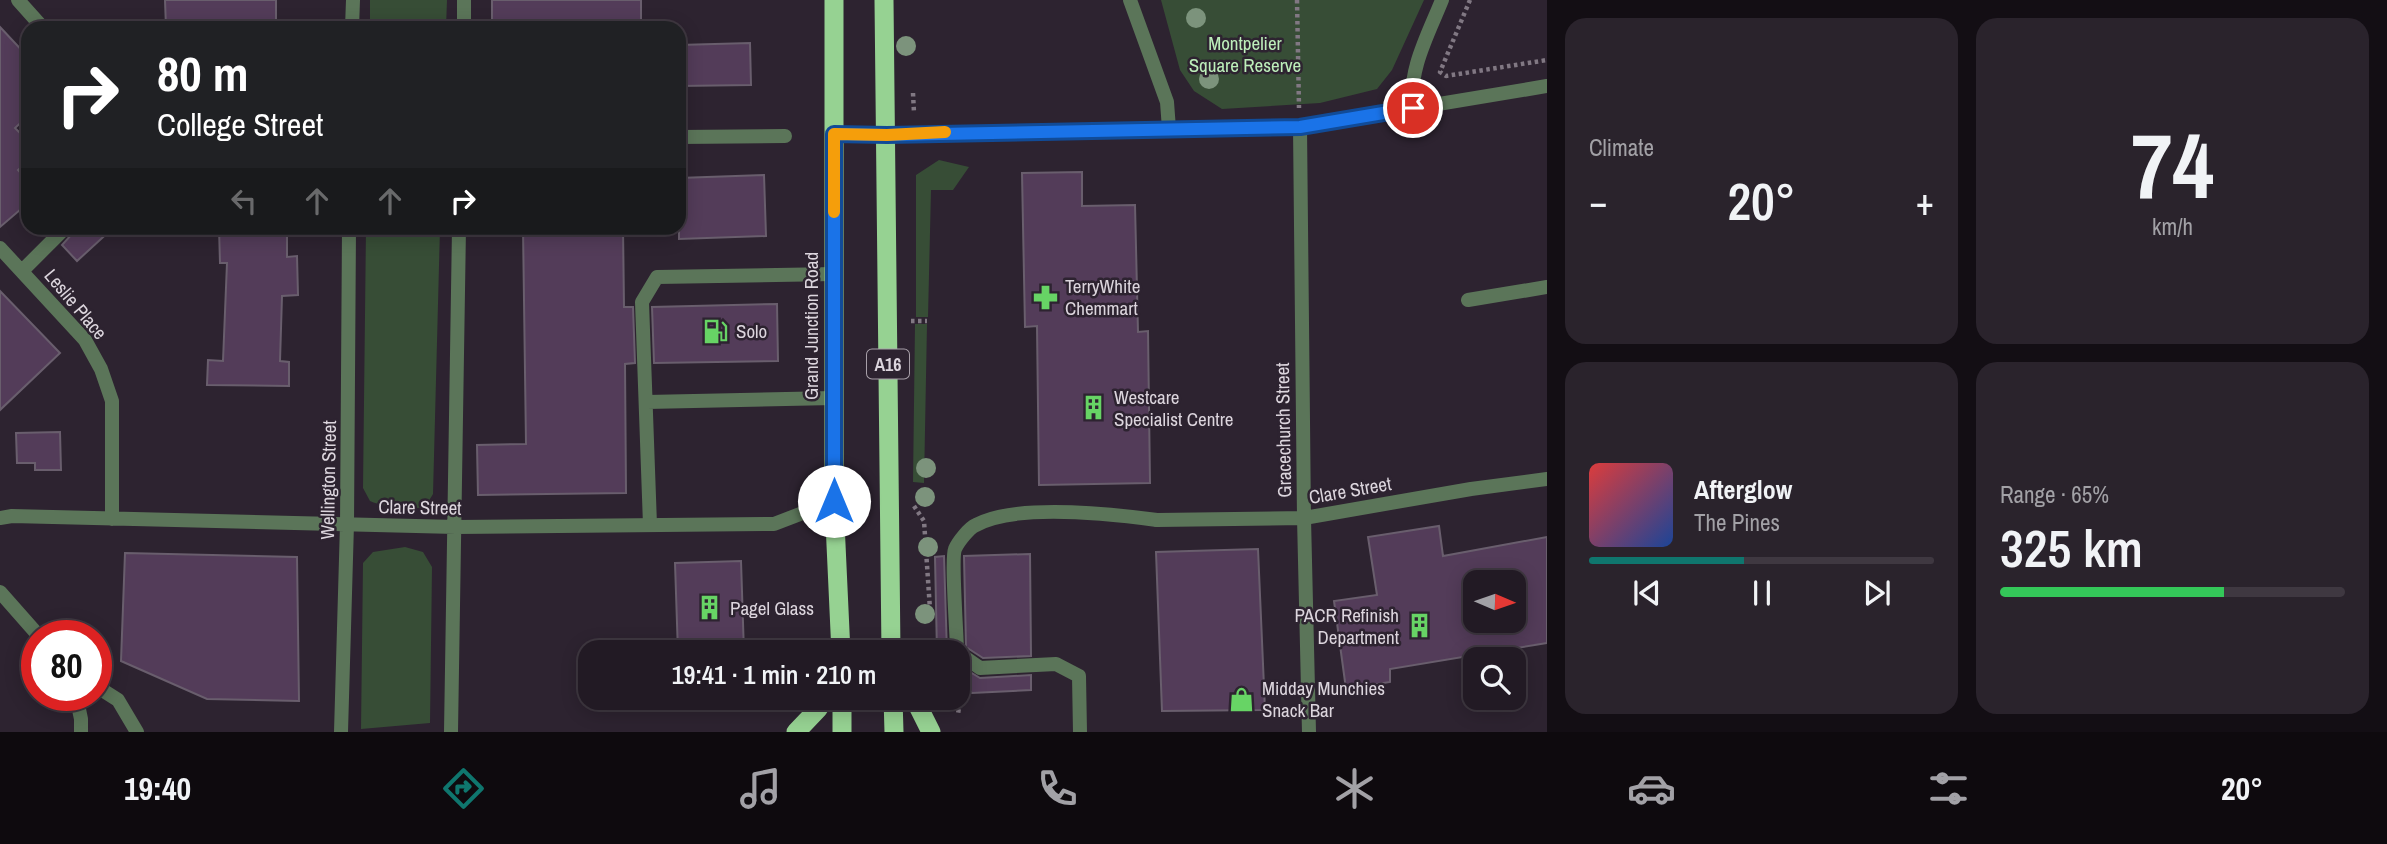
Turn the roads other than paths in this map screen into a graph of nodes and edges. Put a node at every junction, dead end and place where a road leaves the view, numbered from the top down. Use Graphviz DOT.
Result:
graph roads {
  1 [pos="18,0"];
  2 [pos="353,0"];
  3 [pos="464,0"];
  4 [pos="834,0"];
  5 [pos="884,0"];
  6 [pos="1129,0"];
  7 [pos="1442,0"];
  8 [pos="37,21"];
  9 [pos="352,21"];
  10 [pos="464,21"];
  11 [pos="1547,86"];
  12 [pos="1413,108"];
  13 [pos="1300,127"];
  14 [pos="1169,129"];
  15 [pos="834,134"];
  16 [pos="887,135"];
  17 [pos="785,136"];
  18 [pos="686,137"];
  19 [pos="58,235"];
  20 [pos="349,235"];
  21 [pos="459,235"];
  22 [pos="0,248"];
  23 [pos="22,271"];
  24 [pos="834,274"];
  25 [pos="1547,288"];
  26 [pos="1468,300"];
  27 [pos="834,398"];
  28 [pos="647,402"];
  29 [pos="1547,479"];
  30 [pos="834,501"];
  31 [pos="0,518"];
  32 [pos="1304,518"];
  33 [pos="111,519"];
  34 [pos="347,524"];
  35 [pos="650,525"];
  36 [pos="456,527"];
  37 [pos="0,592"];
  38 [pos="889,593"];
  39 [pos="25,620"];
  40 [pos="840,640"];
  41 [pos="891,640"];
  42 [pos="898,640"];
  43 [pos="112,696"];
  44 [pos="816,710"];
  45 [pos="842,710"];
  46 [pos="893,710"];
  47 [pos="920,710"];
  48 [pos="79,711"];
  49 [pos="80,732"];
  50 [pos="137,732"];
  51 [pos="341,732"];
  52 [pos="452,732"];
  53 [pos="796,732"];
  54 [pos="842,732"];
  55 [pos="894,732"];
  56 [pos="931,732"];
  57 [pos="1080,732"];
  58 [pos="1309,732"];
  1 -- 8 [label="street"];
  2 -- 9 [label="street"];
  3 -- 10 [label="street"];
  4 -- 15 [label="highway, Grand Junction Road"];
  5 -- 16 [label="highway, A16"];
  6 -- 14 [label="street"];
  7 -- 12 [label="street"];
  11 -- 12 [label="street"];
  12 -- 13 [label="street"];
  13 -- 14 [label="street"];
  13 -- 32 [label="street, Gracechurch Street"];
  14 -- 16 [label="street"];
  15 -- 16 [label="street"];
  15 -- 24 [label="highway, Grand Junction Road"];
  16 -- 38 [label="highway, A16"];
  17 -- 18 [label="street"];
  19 -- 23 [label="street"];
  20 -- 34 [label="street, Wellington Street"];
  21 -- 36 [label="street"];
  22 -- 23 [label="street, Leslie Place"];
  23 -- 33 [label="street, Leslie Place"];
  24 -- 27 [label="highway, Grand Junction Road"];
  24 -- 28 [label="street"];
  25 -- 26 [label="street"];
  27 -- 28 [label="street"];
  27 -- 30 [label="highway, Grand Junction Road"];
  28 -- 35 [label="street"];
  29 -- 32 [label="street, Clare Street"];
  30 -- 35 [label="street, Clare Street"];
  30 -- 40 [label="highway, Grand Junction Road"];
  31 -- 33 [label="street, Clare Street"];
  32 -- 57 [label="street, Clare Street"];
  32 -- 58 [label="street, Gracechurch Street"];
  33 -- 34 [label="street, Clare Street"];
  34 -- 36 [label="street, Clare Street"];
  34 -- 51 [label="street, Wellington Street"];
  35 -- 36 [label="street, Clare Street"];
  36 -- 52 [label="street"];
  37 -- 39 [label="street"];
  38 -- 41 [label="highway, A16"];
  38 -- 42 [label="highway"];
  43 -- 50 [label="street"];
  44 -- 53 [label="highway"];
  45 -- 54 [label="highway"];
  46 -- 55 [label="highway"];
  47 -- 56 [label="highway"];
  48 -- 49 [label="street"];
}
